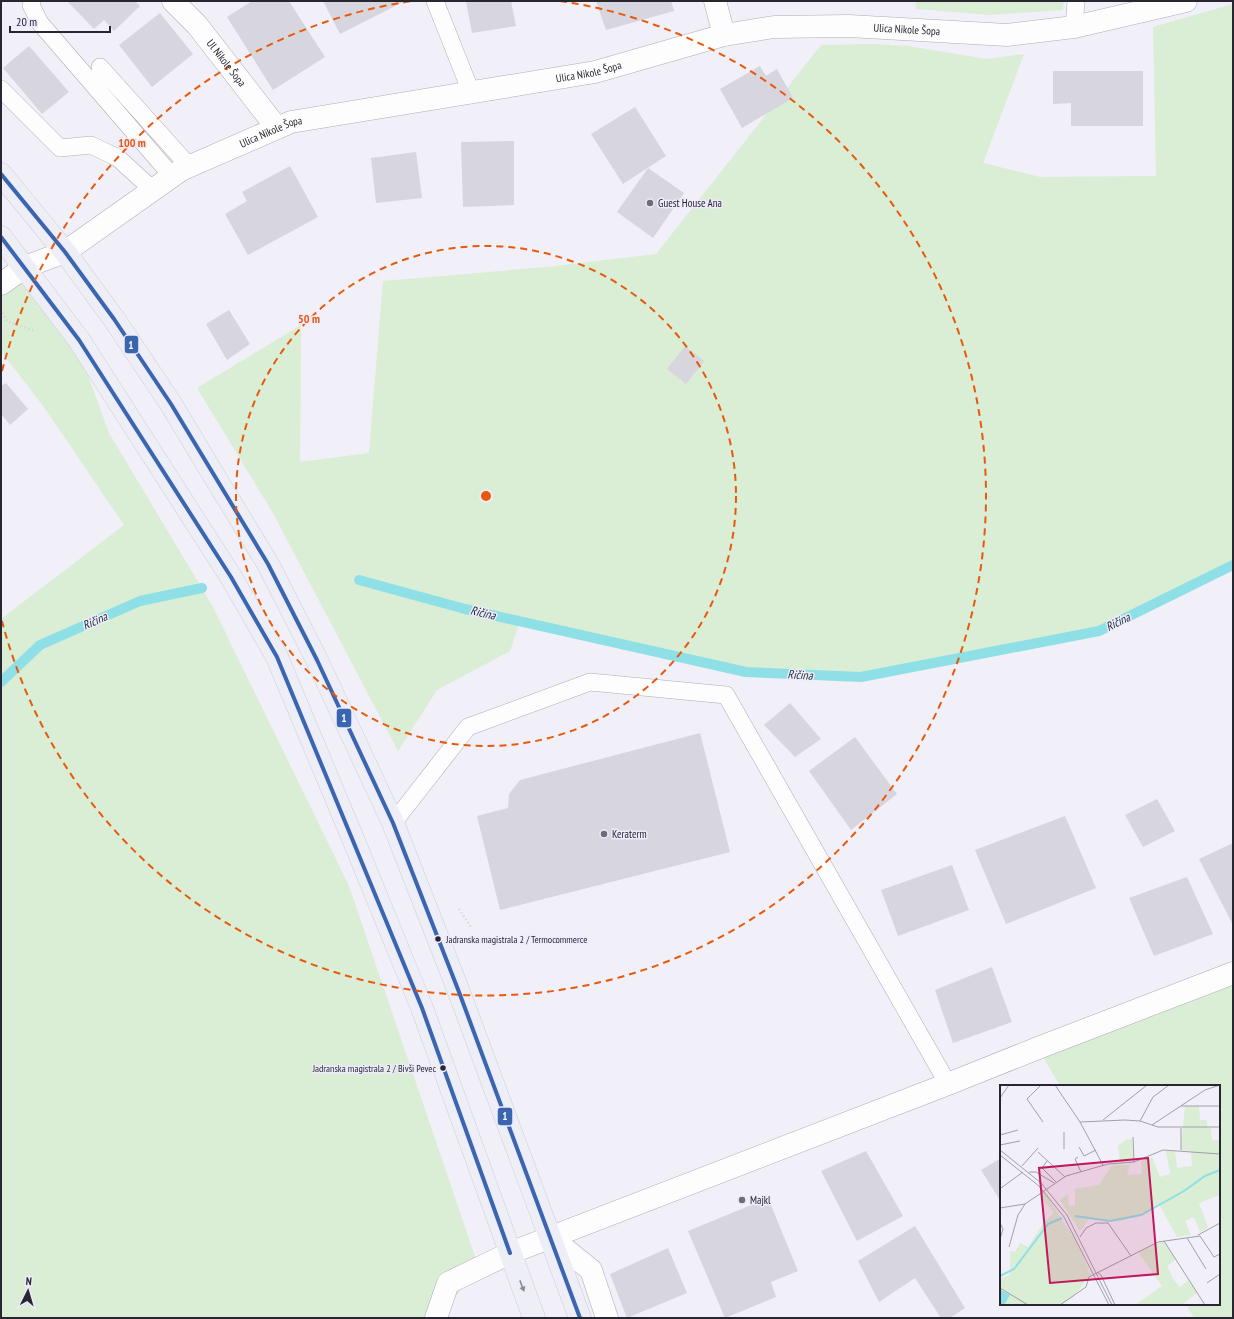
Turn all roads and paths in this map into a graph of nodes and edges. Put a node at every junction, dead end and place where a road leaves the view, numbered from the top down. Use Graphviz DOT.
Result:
graph roads {
  1 [pos="32,1"];
  2 [pos="173,1"];
  3 [pos="435,1"];
  4 [pos="715,1"];
  5 [pos="1076,1"];
  6 [pos="1186,1"];
  7 [pos="1074,27"];
  8 [pos="724,35"];
  9 [pos="100,66"];
  10 [pos="1,89"];
  11 [pos="471,92"];
  12 [pos="277,128"];
  13 [pos="181,171"];
  14 [pos="1,174"];
  15 [pos="153,190"];
  16 [pos="1,236"];
  17 [pos="65,252"];
  18 [pos="25,267"];
  19 [pos="1,284"];
  20 [pos="393,823"];
  21 [pos="1233,973"];
  22 [pos="948,1084"];
  23 [pos="550,1237"];
  24 [pos="510,1253"];
  25 [pos="436,1318"];
  26 [pos="534,1318"];
  27 [pos="580,1318"];
  28 [pos="607,1318"];
  1 -- 13 [label="lane"];
  2 -- 12 [label="street, Ul Nikole Šopa"];
  3 -- 11 [label="lane"];
  4 -- 8 [label="street"];
  5 -- 7 [label="lane"];
  6 -- 7 [label="street, Ulica Nikole Šopa"];
  7 -- 8 [label="street, Ulica Nikole Šopa"];
  8 -- 11 [label="street, Ulica Nikole Šopa"];
  9 -- 13 [label="lane"];
  10 -- 15 [label="lane"];
  11 -- 12 [label="street, Ulica Nikole Šopa"];
  12 -- 13 [label="street, Ulica Nikole Šopa"];
  13 -- 15 [label="street, Ulica Nikole Šopa"];
  14 -- 17 [label="main road"];
  15 -- 17 [label="street, Ulica Nikole Šopa"];
  16 -- 18 [label="main road"];
  17 -- 18 [label="street, Ulica Nikole Šopa"];
  17 -- 20 [label="main road"];
  18 -- 19 [label="street, Ulica Nikole Šopa"];
  18 -- 24 [label="main road"];
  20 -- 22 [label="lane"];
  20 -- 23 [label="main road"];
  21 -- 22 [label="street"];
  22 -- 23 [label="street"];
  23 -- 24 [label="street"];
  23 -- 27 [label="main road"];
  23 -- 28 [label="street"];
  24 -- 25 [label="street"];
  24 -- 26 [label="main road, one-way"];
}
